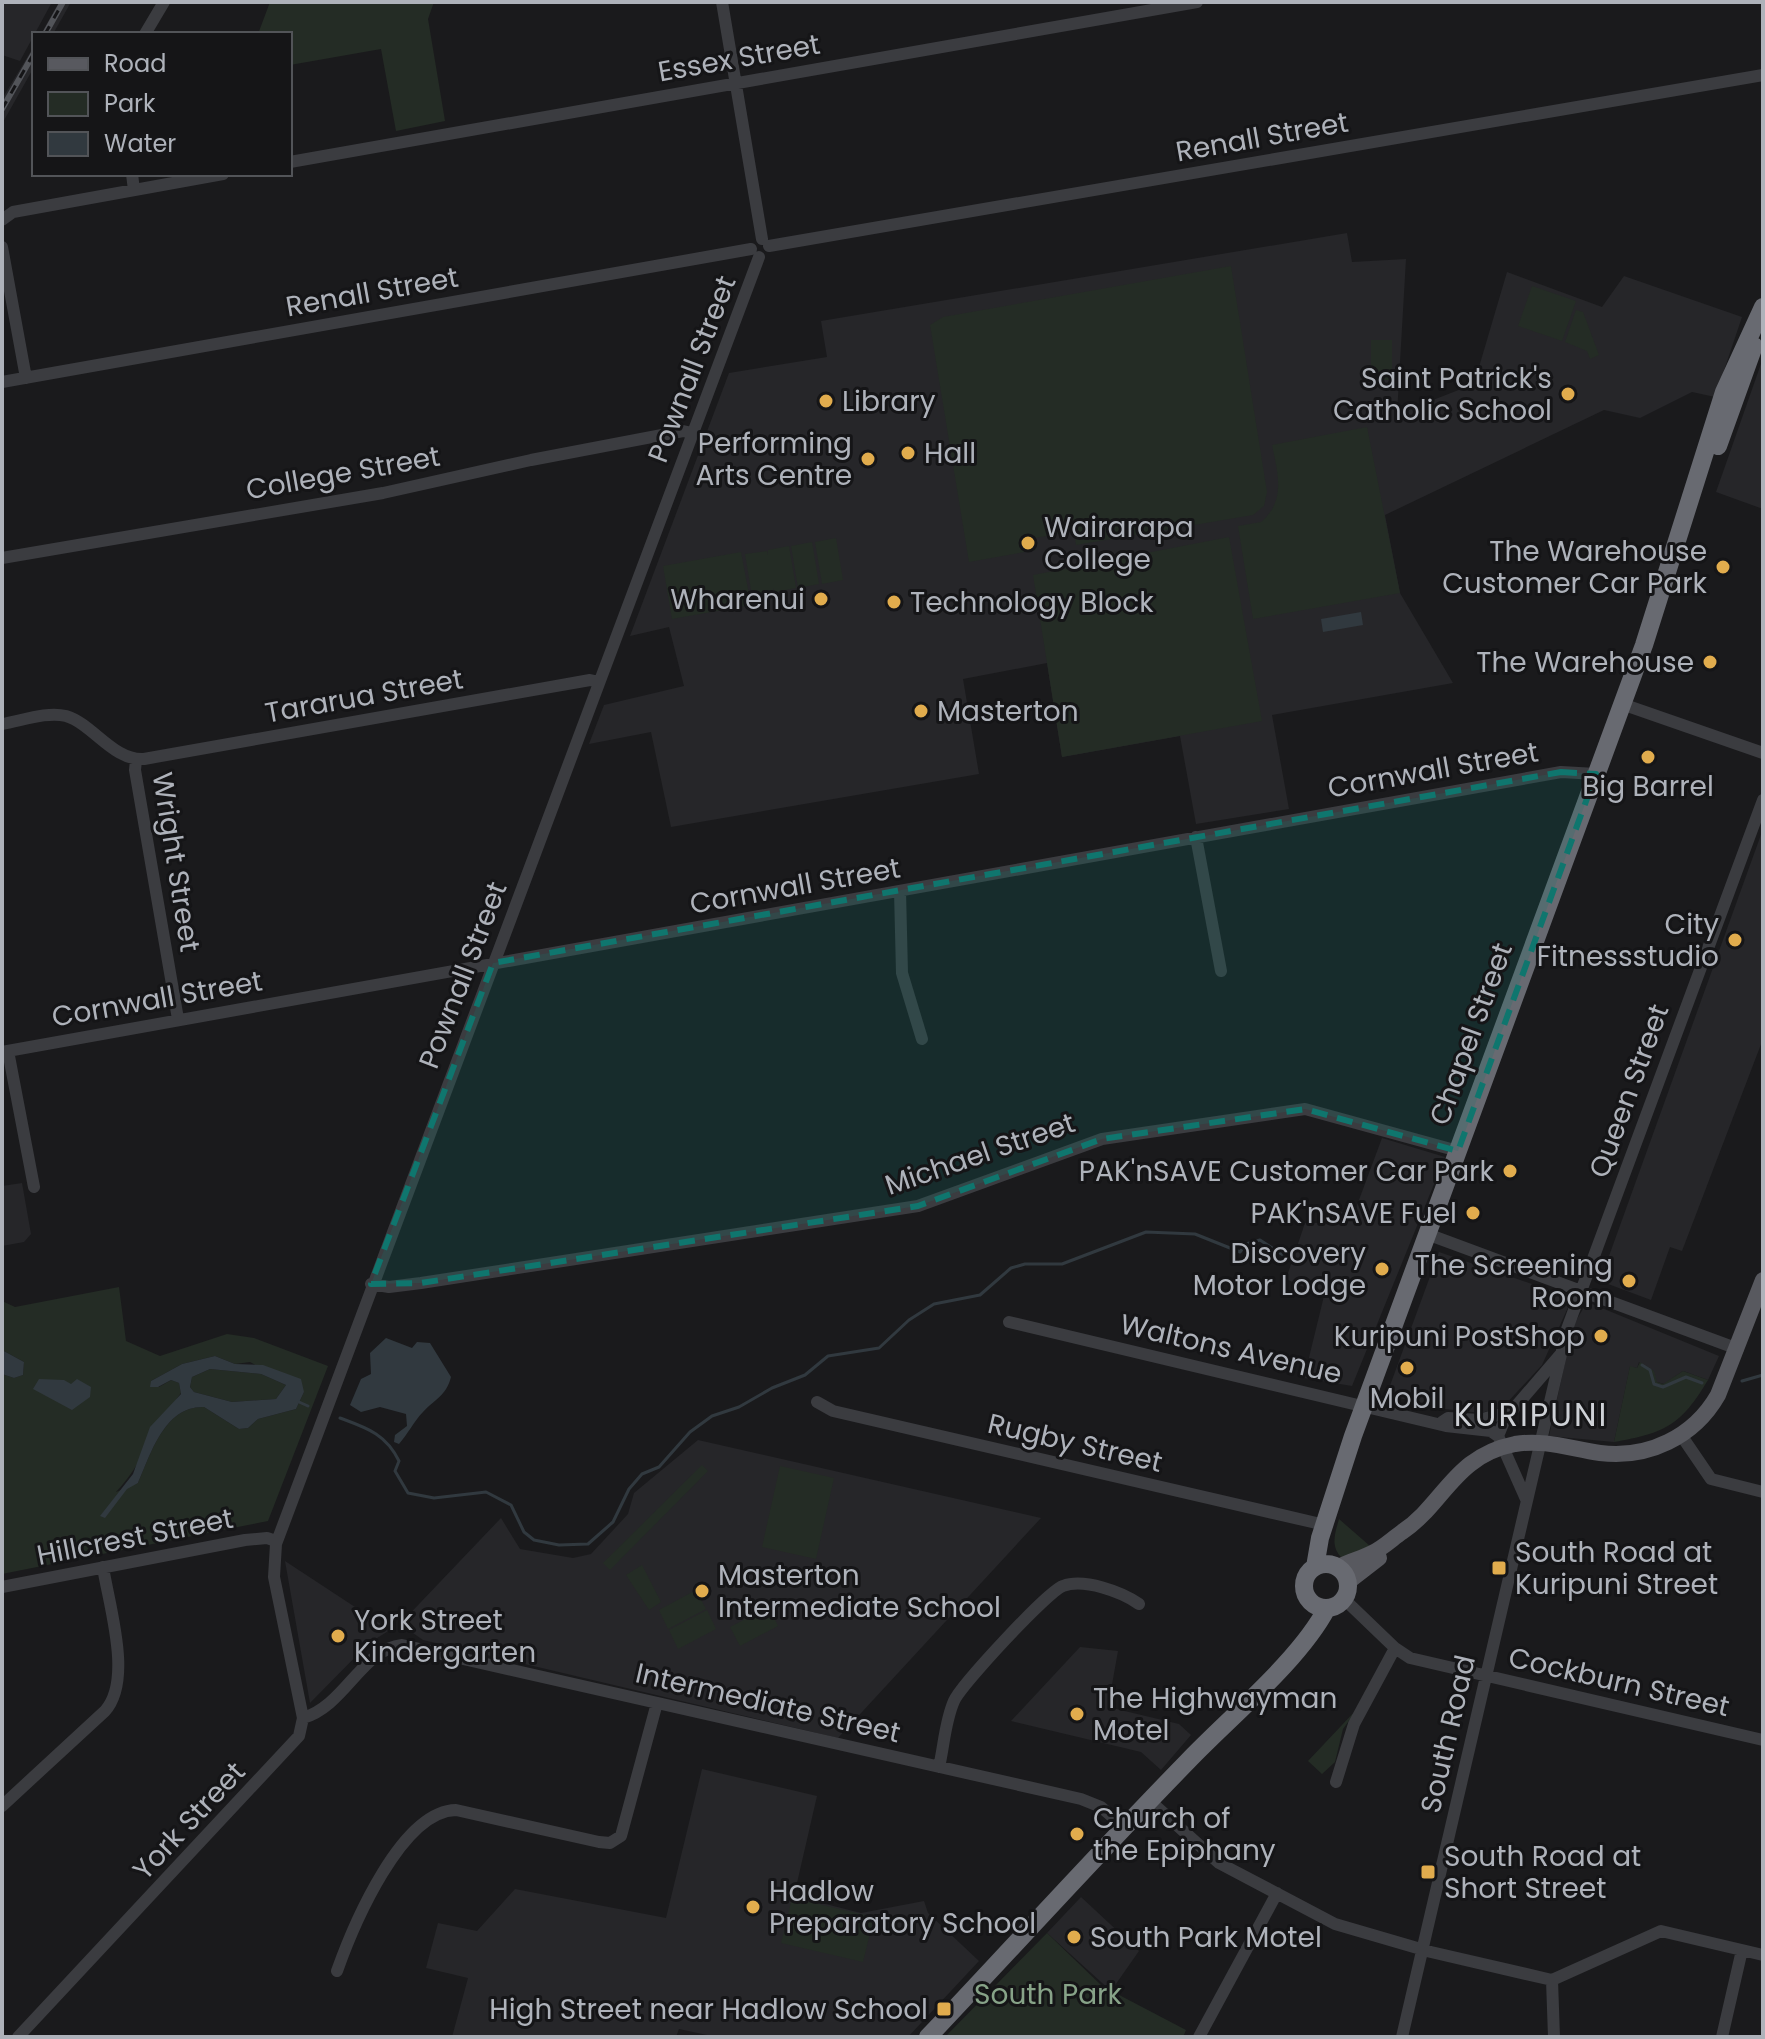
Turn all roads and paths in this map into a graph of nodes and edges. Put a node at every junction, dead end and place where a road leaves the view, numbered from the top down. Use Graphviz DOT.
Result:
graph roads {
  1 [pos="164,2"];
  2 [pos="722,2"];
  3 [pos="1197,2"];
  4 [pos="146,32"];
  5 [pos="1763,75"];
  6 [pos="737,83"];
  7 [pos="292,162"];
  8 [pos="132,176"];
  9 [pos="212,176"];
  10 [pos="134,190"];
  11 [pos="2,220"];
  12 [pos="766,243"];
  13 [pos="2,247"];
  14 [pos="755,253"];
  15 [pos="1763,308"];
  16 [pos="26,378"];
  17 [pos="2,382"];
  18 [pos="692,433"];
  19 [pos="2,558"];
  20 [pos="599,682"];
  21 [pos="1622,704"];
  22 [pos="2,724"];
  23 [pos="1763,753"];
  24 [pos="136,760"];
  25 [pos="1596,774"];
  26 [pos="1763,800"];
  27 [pos="1196,837"];
  28 [pos="900,891"];
  29 [pos="493,963"];
  30 [pos="1221,971"];
  31 [pos="178,1019"];
  32 [pos="922,1039"];
  33 [pos="5,1052"];
  34 [pos="1458,1151"];
  35 [pos="34,1187"];
  36 [pos="1427,1234"];
  37 [pos="1763,1280"];
  38 [pos="371,1284"];
  39 [pos="1582,1289"];
  40 [pos="1009,1322"];
  41 [pos="1738,1349"];
  42 [pos="1560,1355"];
  43 [pos="817,1402"];
  44 [pos="1365,1404"];
  45 [pos="1513,1410"];
  46 [pos="1442,1422"];
  47 [pos="1681,1435"];
  48 [pos="1500,1442"];
  49 [pos="1543,1442"];
  50 [pos="1763,1492"];
  51 [pos="1526,1499"];
  52 [pos="1325,1525"];
  53 [pos="276,1541"];
  54 [pos="103,1567"];
  55 [pos="1334,1581"];
  56 [pos="2,1587"];
  57 [pos="1308,1598"];
  58 [pos="1139,1604"];
  59 [pos="1395,1648"];
  60 [pos="1486,1676"];
  61 [pos="1251,1695"];
  62 [pos="657,1703"];
  63 [pos="303,1718"];
  64 [pos="1763,1740"];
  65 [pos="939,1767"];
  66 [pos="1336,1782"];
  67 [pos="1149,1800"];
  68 [pos="2,1806"];
  69 [pos="1124,1827"];
  70 [pos="1277,1893"];
  71 [pos="1423,1948"];
  72 [pos="1742,1950"];
  73 [pos="1763,1955"];
  74 [pos="337,1971"];
  75 [pos="1552,1980"];
  76 [pos="18,2037"];
  77 [pos="928,2037"];
  78 [pos="1199,2037"];
  79 [pos="1402,2037"];
  80 [pos="1554,2037"];
  81 [pos="1722,2037"];
  1 -- 4 [label="street"];
  2 -- 6 [label="street"];
  3 -- 6 [label="street, Essex Street"];
  5 -- 12 [label="street, Renall Street"];
  6 -- 7 [label="street, Essex Street"];
  6 -- 12 [label="street"];
  8 -- 10 [label="street"];
  9 -- 10 [label="street"];
  10 -- 11 [label="street"];
  12 -- 14 [label="street"];
  13 -- 16 [label="street"];
  14 -- 16 [label="street, Renall Street"];
  14 -- 18 [label="street, Pownall Street"];
  15 -- 21 [label="highway, Chapel Street"];
  16 -- 17 [label="street, Renall Street"];
  18 -- 19 [label="street, College Street"];
  18 -- 20 [label="street, Pownall Street"];
  20 -- 24 [label="street, Tararua Street"];
  20 -- 29 [label="street, Pownall Street"];
  21 -- 23 [label="street"];
  21 -- 25 [label="highway, Chapel Street"];
  22 -- 24 [label="street"];
  24 -- 31 [label="street, Wright Street"];
  25 -- 27 [label="street, Cornwall Street"];
  25 -- 34 [label="highway, Chapel Street"];
  26 -- 39 [label="street, Queen Street"];
  27 -- 28 [label="street, Cornwall Street"];
  27 -- 30 [label="street"];
  28 -- 29 [label="street, Cornwall Street"];
  28 -- 32 [label="street"];
  29 -- 31 [label="street, Cornwall Street"];
  29 -- 38 [label="street, Pownall Street"];
  31 -- 33 [label="street, Cornwall Street"];
  33 -- 35 [label="street"];
  34 -- 36 [label="highway, Chapel Street"];
  34 -- 38 [label="street, Michael Street"];
  36 -- 39 [label="street"];
  36 -- 44 [label="highway, Chapel Street"];
  37 -- 41 [label="main road"];
  38 -- 53 [label="street, Pownall Street"];
  39 -- 41 [label="street"];
  39 -- 42 [label="street, Queen Street"];
  40 -- 44 [label="street, Waltons Avenue"];
  41 -- 47 [label="main road"];
  42 -- 45 [label="street, Queen Street"];
  42 -- 49 [label="street, Queen Street"];
  43 -- 52 [label="street, Rugby Street"];
  44 -- 46 [label="street, Waltons Avenue"];
  44 -- 52 [label="highway, Chapel Street"];
  45 -- 46 [label="street, Waltons Avenue"];
  45 -- 48 [label="street, Queen Street"];
  46 -- 48 [label="street, Waltons Avenue"];
  47 -- 49 [label="main road"];
  47 -- 50 [label="street"];
  48 -- 49 [label="main road"];
  48 -- 51 [label="street"];
  48 -- 55 [label="main road"];
  49 -- 51 [label="street, South Road"];
  51 -- 60 [label="street, South Road"];
  52 -- 55 [label="highway, Chapel Street"];
  53 -- 54 [label="street, Hillcrest Street"];
  53 -- 63 [label="street, Pownall Street"];
  54 -- 56 [label="street, Hillcrest Street"];
  54 -- 68 [label="street"];
  55 -- 57 [label="highway"];
  55 -- 57 [label="highway, Chapel Street"];
  55 -- 59 [label="street, Cockburn Street"];
  55 -- 61 [label="highway"];
  57 -- 61 [label="highway"];
  58 -- 65 [label="street"];
  59 -- 60 [label="street, Cockburn Street"];
  59 -- 66 [label="street"];
  60 -- 64 [label="street, Cockburn Street"];
  60 -- 71 [label="street, South Road"];
  61 -- 67 [label="highway"];
  62 -- 63 [label="street, Intermediate Street"];
  62 -- 65 [label="street, Intermediate Street"];
  62 -- 74 [label="street"];
  63 -- 76 [label="street, York Street"];
  65 -- 69 [label="street, Intermediate Street"];
  67 -- 69 [label="highway"];
  67 -- 70 [label="street"];
  69 -- 77 [label="highway"];
  70 -- 71 [label="street"];
  70 -- 78 [label="street"];
  71 -- 75 [label="street"];
  71 -- 79 [label="street, South Road"];
  72 -- 73 [label="street"];
  72 -- 75 [label="street"];
  72 -- 81 [label="street"];
  75 -- 80 [label="street"];
}
